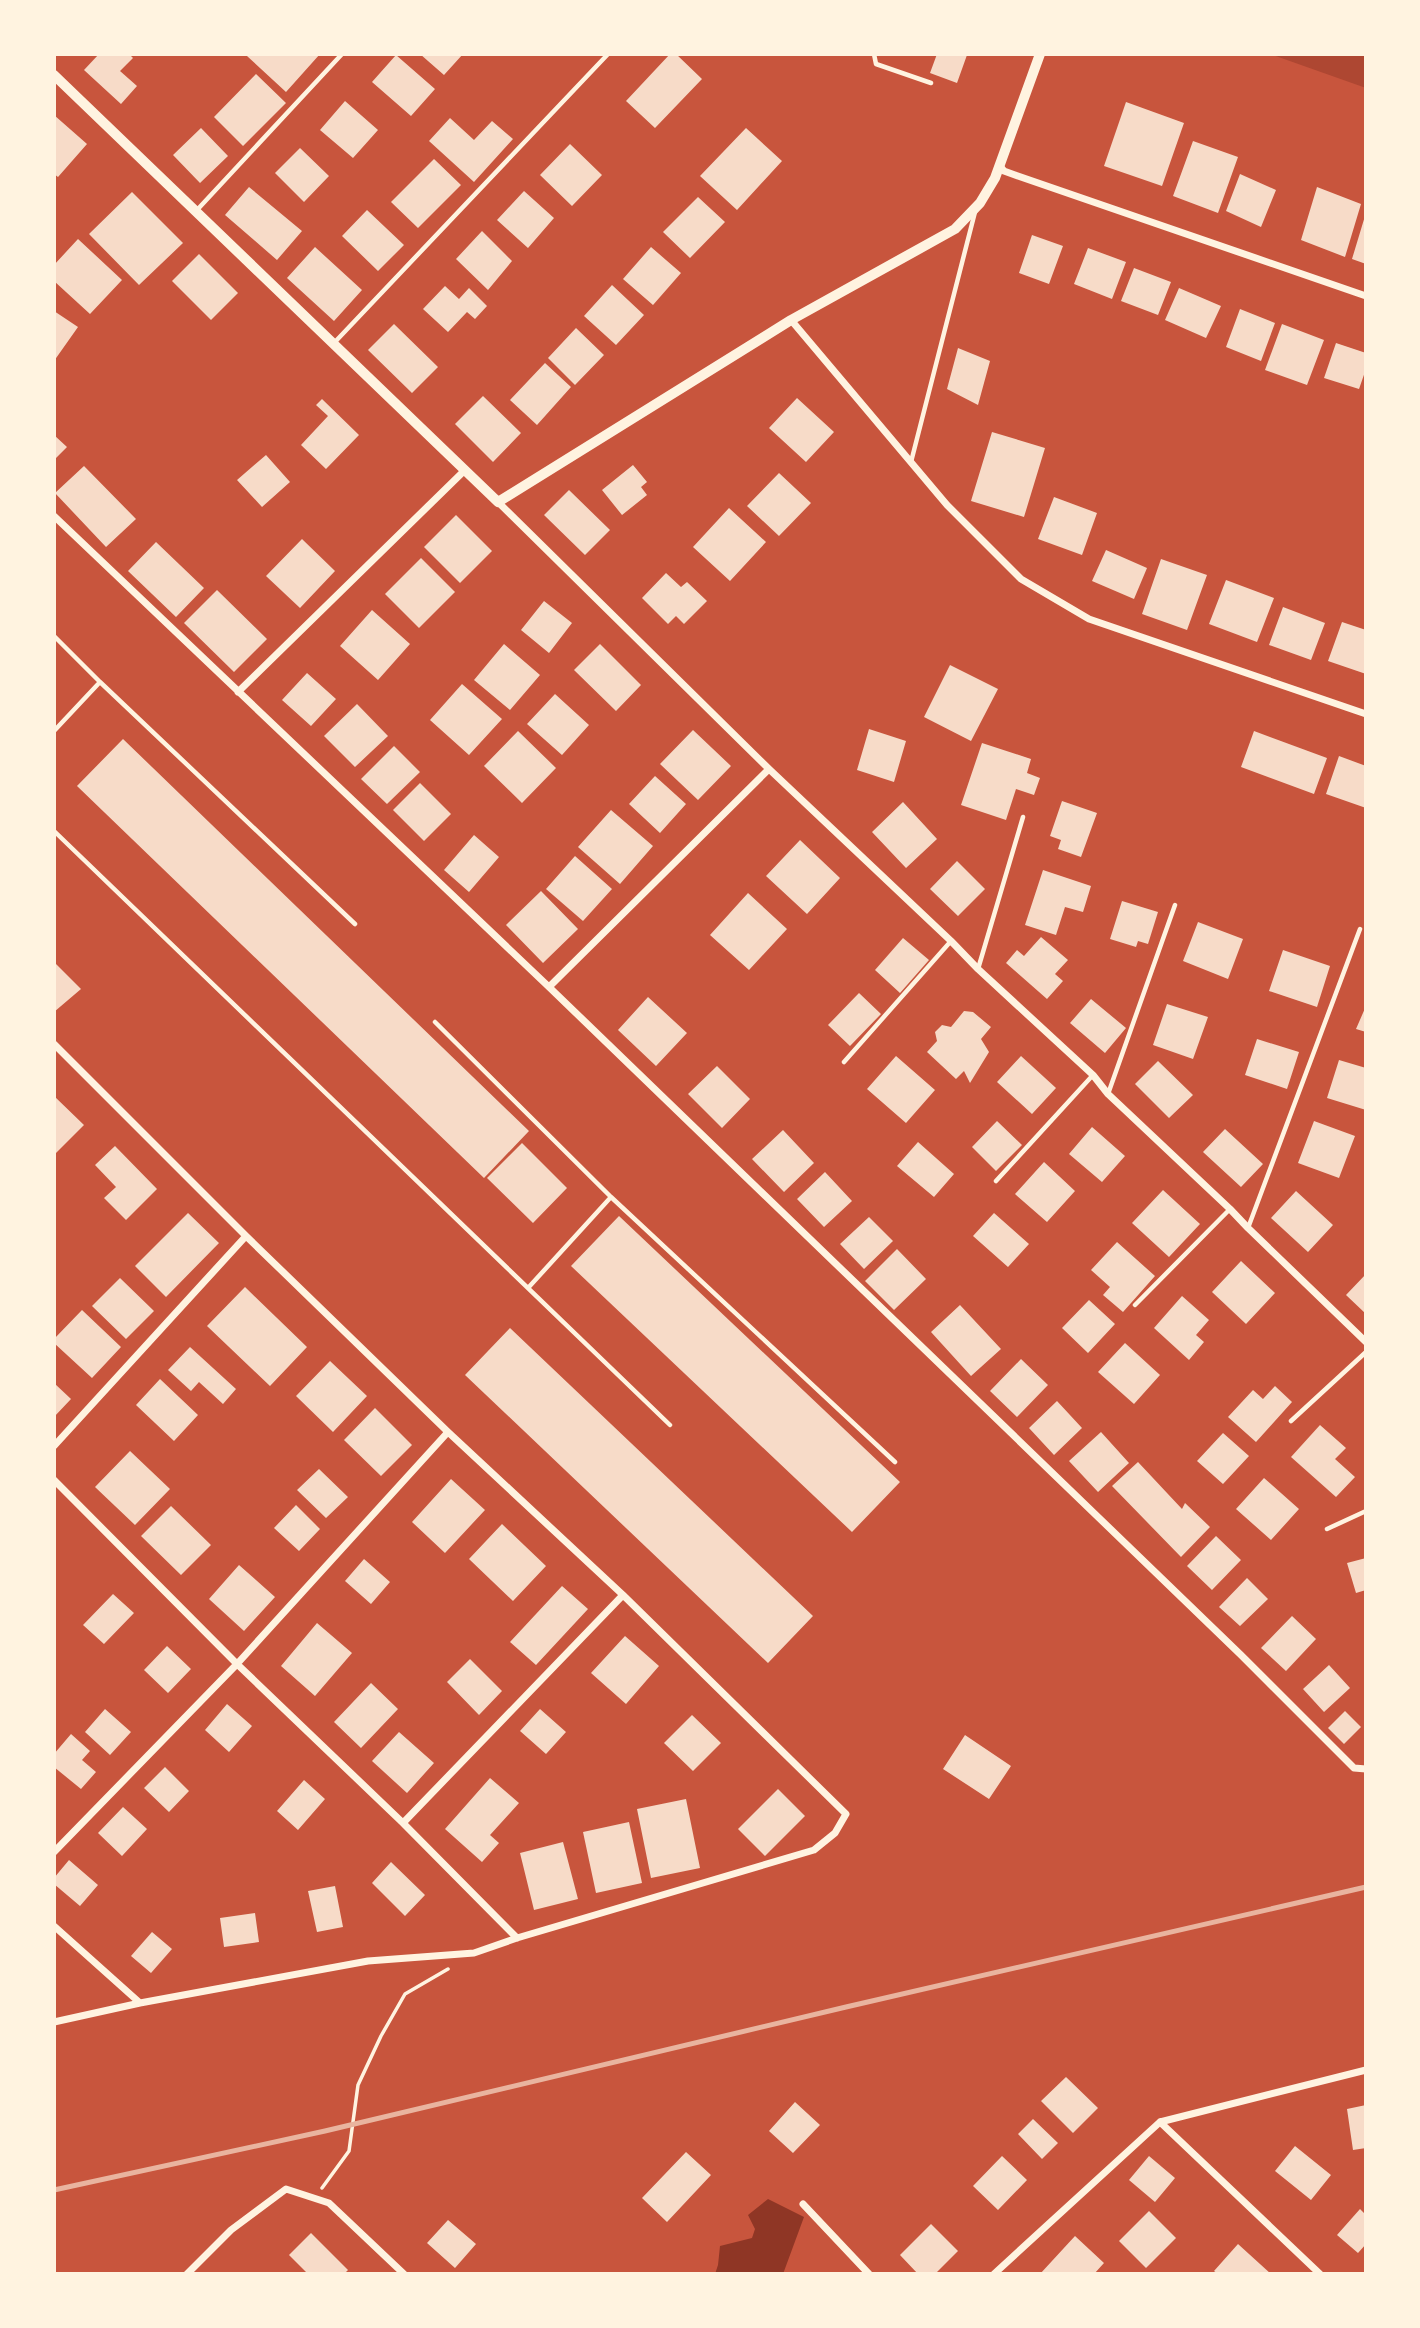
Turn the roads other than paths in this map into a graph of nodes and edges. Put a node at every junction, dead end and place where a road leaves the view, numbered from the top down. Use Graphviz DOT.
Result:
graph roads {
  1 [pos="342,54"];
  2 [pos="608,54"];
  3 [pos="874,54"];
  4 [pos="1040,54"];
  5 [pos="54,75"];
  6 [pos="930,83"];
  7 [pos="999,165"];
  8 [pos="976,209"];
  9 [pos="196,212"];
  10 [pos="1366,296"];
  11 [pos="791,320"];
  12 [pos="333,344"];
  13 [pos="911,463"];
  14 [pos="465,470"];
  15 [pos="498,502"];
  16 [pos="54,516"];
  17 [pos="54,636"];
  18 [pos="100,682"];
  19 [pos="238,692"];
  20 [pos="1366,714"];
  21 [pos="54,731"];
  22 [pos="769,769"];
  23 [pos="1023,817"];
  24 [pos="54,831"];
  25 [pos="1175,905"];
  26 [pos="355,924"];
  27 [pos="1360,929"];
  28 [pos="951,941"];
  29 [pos="978,969"];
  30 [pos="549,987"];
  31 [pos="435,1023"];
  32 [pos="54,1044"];
  33 [pos="844,1062"];
  34 [pos="1093,1075"];
  35 [pos="1108,1094"];
  36 [pos="996,1181"];
  37 [pos="611,1197"];
  38 [pos="1230,1209"];
  39 [pos="1248,1228"];
  40 [pos="246,1236"];
  41 [pos="528,1288"];
  42 [pos="1135,1305"];
  43 [pos="1366,1342"];
  44 [pos="1366,1352"];
  45 [pos="1291,1421"];
  46 [pos="670,1425"];
  47 [pos="448,1432"];
  48 [pos="54,1446"];
  49 [pos="895,1462"];
  50 [pos="54,1480"];
  51 [pos="1366,1511"];
  52 [pos="1327,1529"];
  53 [pos="623,1595"];
  54 [pos="237,1664"];
  55 [pos="1366,1769"];
  56 [pos="403,1823"];
  57 [pos="54,1852"];
  58 [pos="54,1926"];
  59 [pos="517,1938"];
  60 [pos="140,2003"];
  61 [pos="54,2022"];
  62 [pos="1366,2070"];
  63 [pos="1160,2122"];
  64 [pos="803,2204"];
  65 [pos="187,2274"];
  66 [pos="404,2274"];
  67 [pos="869,2274"];
  68 [pos="994,2274"];
  69 [pos="1320,2274"];
  1 -- 9 [label="lane"];
  2 -- 12 [label="lane"];
  3 -- 6 [label="lane"];
  4 -- 7 [label="street"];
  5 -- 9 [label="street"];
  7 -- 8 [label="street"];
  7 -- 10 [label="street"];
  8 -- 11 [label="street"];
  8 -- 13 [label="lane"];
  9 -- 12 [label="street"];
  11 -- 13 [label="street"];
  11 -- 15 [label="street"];
  12 -- 14 [label="street"];
  13 -- 20 [label="street"];
  14 -- 15 [label="street"];
  14 -- 19 [label="street"];
  15 -- 22 [label="street"];
  16 -- 19 [label="street"];
  17 -- 18 [label="lane"];
  18 -- 21 [label="lane"];
  18 -- 26 [label="lane"];
  19 -- 30 [label="street"];
  22 -- 28 [label="street"];
  22 -- 30 [label="street"];
  23 -- 29 [label="lane"];
  24 -- 41 [label="lane"];
  25 -- 35 [label="lane"];
  27 -- 39 [label="lane"];
  28 -- 29 [label="street"];
  28 -- 33 [label="lane"];
  29 -- 34 [label="street"];
  30 -- 55 [label="street"];
  31 -- 37 [label="lane"];
  32 -- 40 [label="street"];
  34 -- 35 [label="street"];
  34 -- 36 [label="lane"];
  35 -- 38 [label="street"];
  37 -- 41 [label="lane"];
  37 -- 49 [label="lane"];
  38 -- 39 [label="street"];
  38 -- 42 [label="lane"];
  39 -- 43 [label="street"];
  40 -- 47 [label="street"];
  40 -- 48 [label="street"];
  41 -- 46 [label="lane"];
  44 -- 45 [label="lane"];
  47 -- 53 [label="street"];
  47 -- 54 [label="street"];
  50 -- 54 [label="street"];
  51 -- 52 [label="lane"];
  53 -- 56 [label="street"];
  53 -- 59 [label="street"];
  54 -- 56 [label="street"];
  54 -- 57 [label="street"];
  56 -- 59 [label="street"];
  58 -- 60 [label="street"];
  59 -- 60 [label="street"];
  60 -- 61 [label="street"];
  62 -- 63 [label="street"];
  63 -- 68 [label="street"];
  63 -- 69 [label="street"];
  64 -- 67 [label="street"];
  65 -- 66 [label="street"];
}
